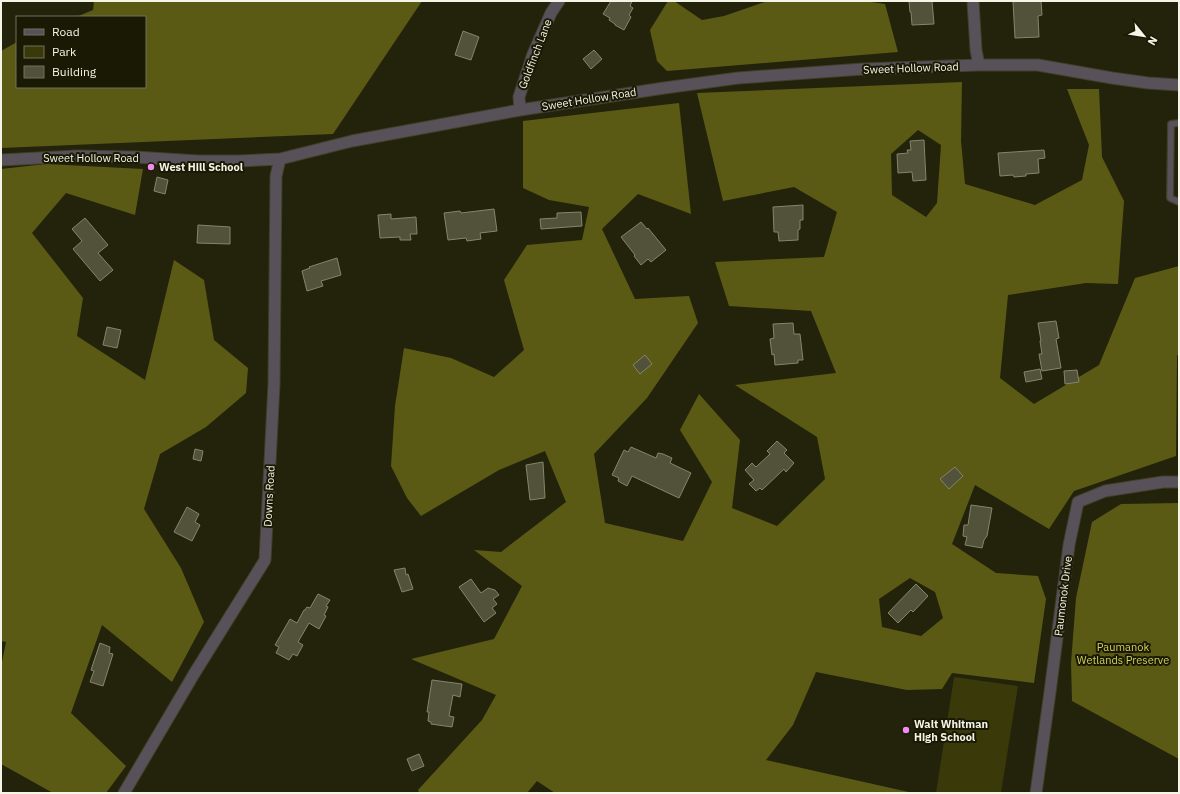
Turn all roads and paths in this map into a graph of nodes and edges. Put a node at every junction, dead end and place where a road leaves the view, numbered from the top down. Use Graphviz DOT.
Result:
graph roads {
  1 [pos="559,1"];
  2 [pos="973,1"];
  3 [pos="979,65"];
  4 [pos="1179,85"];
  5 [pos="520,110"];
  6 [pos="1179,123"];
  7 [pos="280,159"];
  8 [pos="1,160"];
  9 [pos="1179,202"];
  10 [pos="1179,482"];
  11 [pos="124,793"];
  12 [pos="1036,793"];
  1 -- 5 [label="street, Goldfinch Lane"];
  2 -- 3 [label="street"];
  3 -- 4 [label="street, Sweet Hollow Road"];
  3 -- 5 [label="street, Sweet Hollow Road"];
  5 -- 7 [label="street, Sweet Hollow Road"];
  6 -- 9 [label="lane"];
  7 -- 8 [label="street, Sweet Hollow Road"];
  7 -- 11 [label="street, Downs Road"];
  10 -- 12 [label="street, Paumonok Drive"];
}
